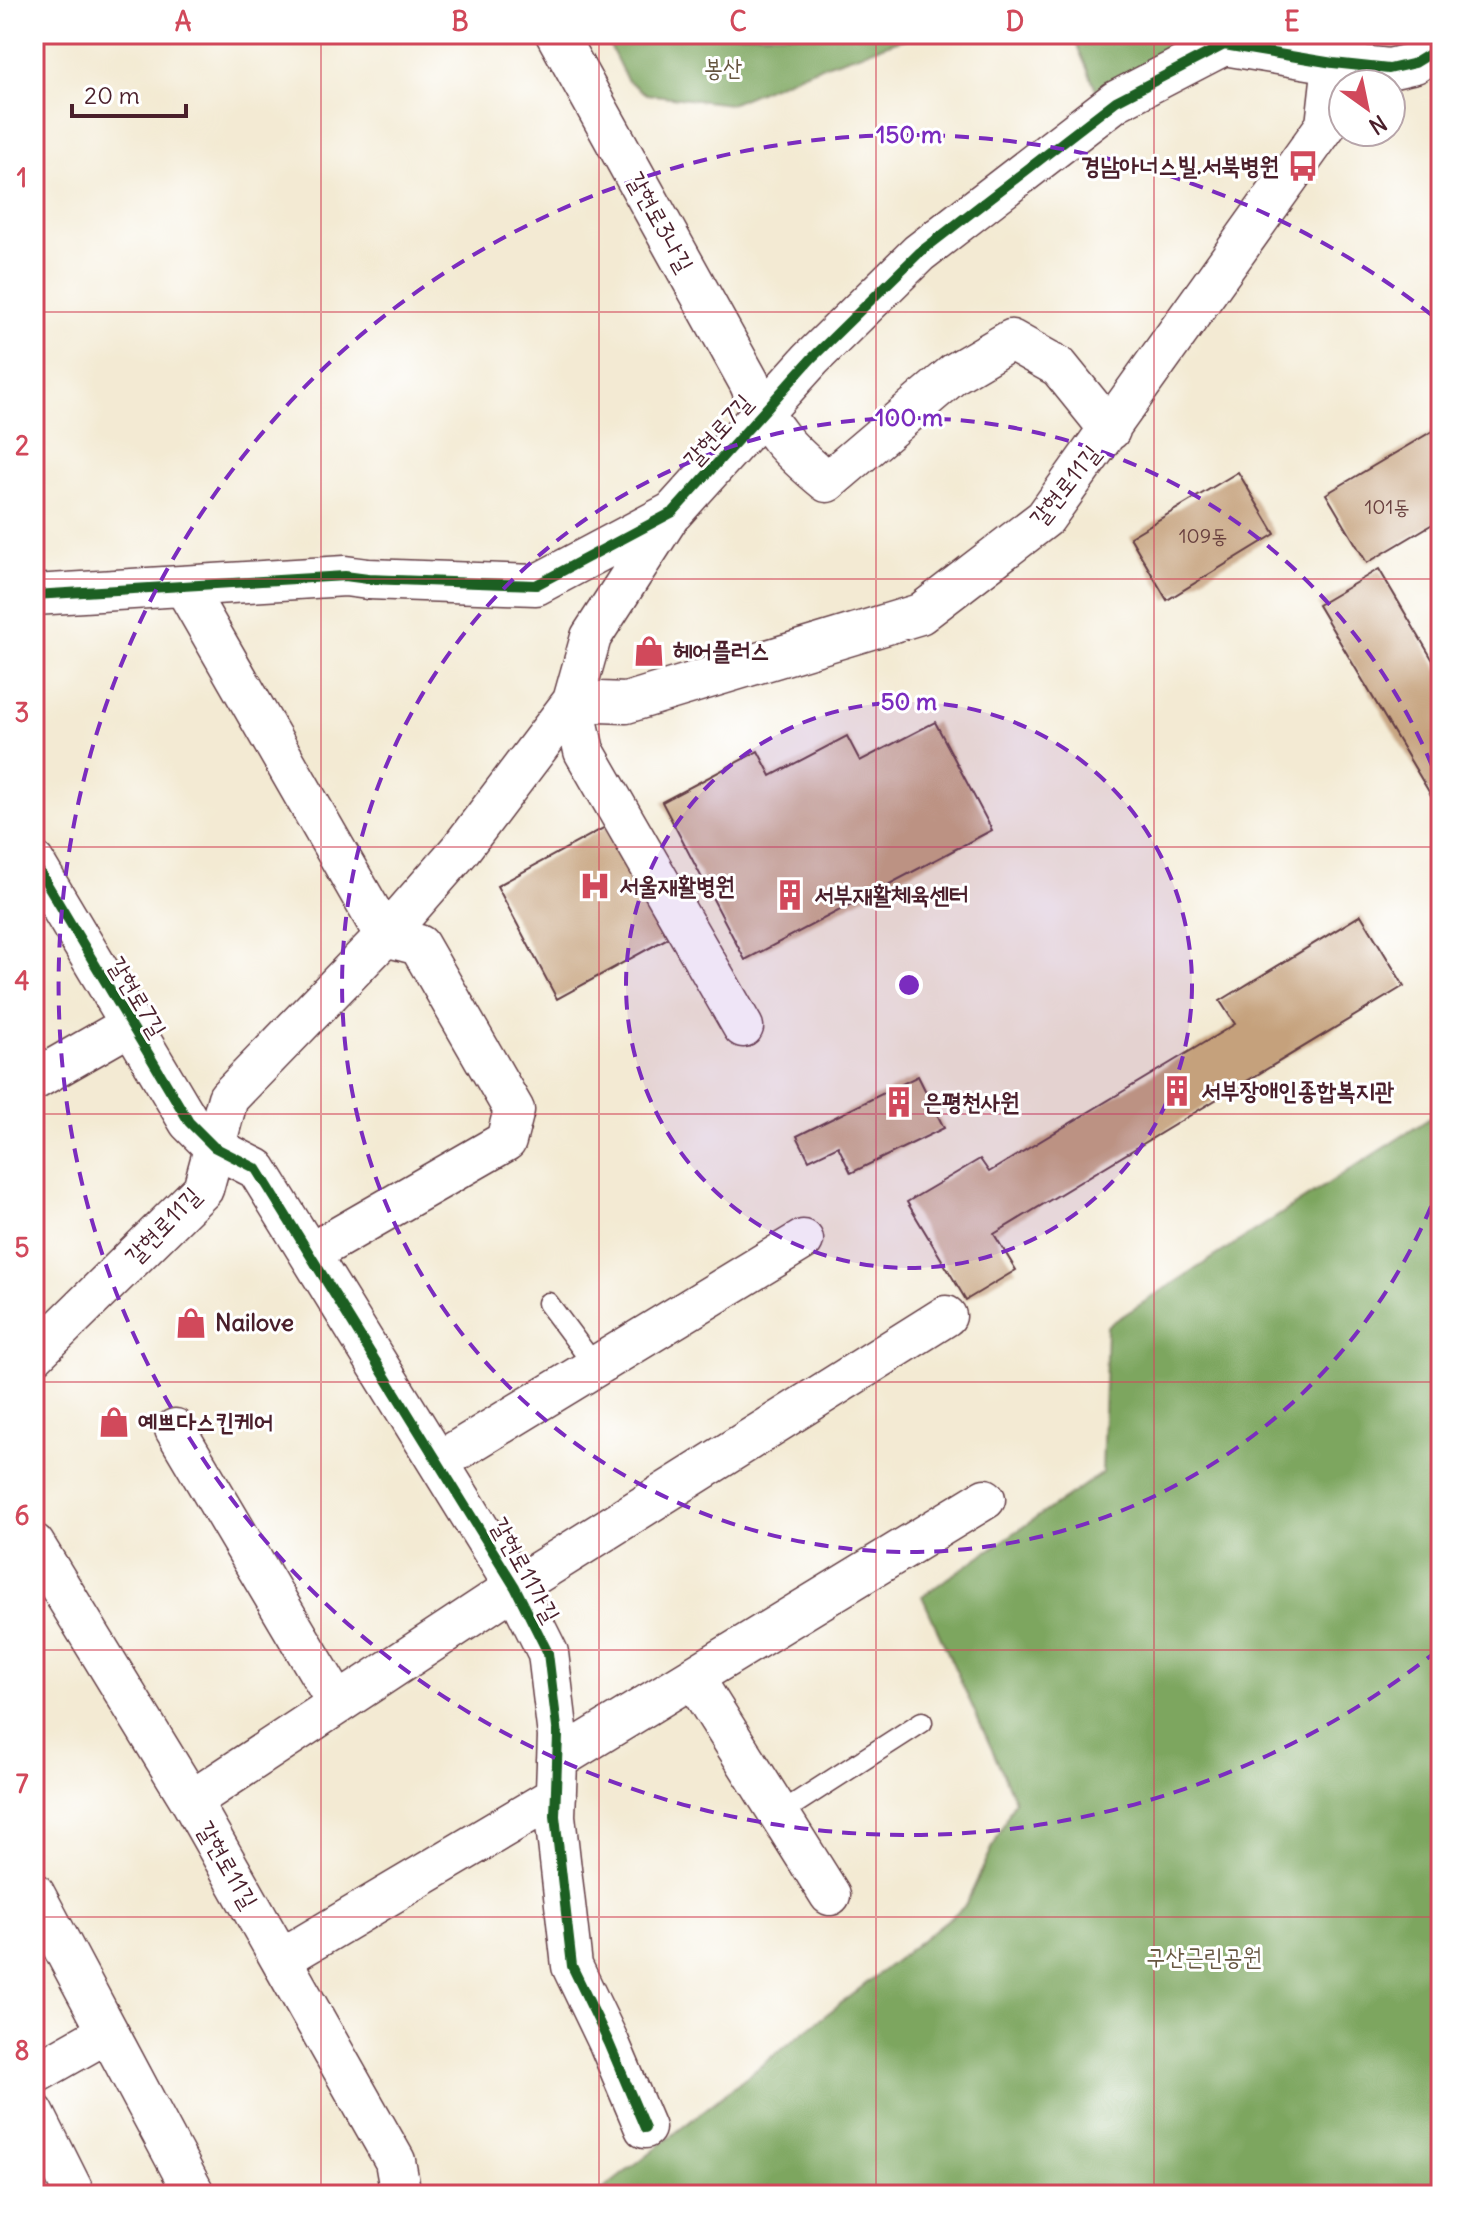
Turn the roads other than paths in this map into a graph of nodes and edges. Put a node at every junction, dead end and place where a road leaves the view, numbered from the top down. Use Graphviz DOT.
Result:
graph roads {
  1 [pos="556,34"];
  2 [pos="1363,34"];
  3 [pos="1220,40"];
  4 [pos="1441,47"];
  5 [pos="1333,63"];
  6 [pos="761,412"];
  7 [pos="1110,430"];
  8 [pos="673,512"];
  9 [pos="184,586"];
  10 [pos="34,595"];
  11 [pos="573,701"];
  12 [pos="34,862"];
  13 [pos="385,936"];
  14 [pos="130,1025"];
  15 [pos="743,1027"];
  16 [pos="34,1080"];
  17 [pos="214,1147"];
  18 [pos="803,1240"];
  19 [pos="311,1253"];
  20 [pos="548,1303"];
  21 [pos="946,1316"];
  22 [pos="34,1355"];
  23 [pos="595,1366"];
  24 [pos="175,1429"];
  25 [pos="440,1461"];
  26 [pos="985,1499"];
  27 [pos="34,1544"];
  28 [pos="515,1587"];
  29 [pos="693,1677"];
  30 [pos="338,1704"];
  31 [pos="922,1722"];
  32 [pos="556,1778"];
  33 [pos="191,1801"];
  34 [pos="779,1814"];
  35 [pos="34,1893"];
  36 [pos="830,1895"];
  37 [pos="281,1959"];
  38 [pos="51,1960"];
  39 [pos="108,2032"];
  40 [pos="34,2074"];
  41 [pos="34,2113"];
  42 [pos="645,2128"];
  43 [pos="75,2195"];
  44 [pos="195,2195"];
  45 [pos="401,2195"];
  1 -- 6 [label="street, 갈현로3나길"];
  2 -- 5 [label="street"];
  3 -- 5 [label="street, 갈현로7길"];
  3 -- 6 [label="street, 갈현로7길"];
  4 -- 5 [label="street, 갈현로7길"];
  5 -- 7 [label="street, 갈현로11길"];
  6 -- 7 [label="street, 갈현로3나길"];
  6 -- 8 [label="street, 갈현로7길"];
  7 -- 11 [label="street, 갈현로11길"];
  8 -- 9 [label="street, 갈현로7길"];
  8 -- 11 [label="street, 갈현로11길"];
  9 -- 10 [label="street, 갈현로7길"];
  9 -- 13 [label="street"];
  11 -- 13 [label="street, 갈현로11길"];
  11 -- 15 [label="street"];
  12 -- 14 [label="street, 갈현로7길"];
  13 -- 17 [label="street, 갈현로11길"];
  13 -- 19 [label="street"];
  14 -- 16 [label="street"];
  14 -- 17 [label="street, 갈현로7길"];
  17 -- 19 [label="street, 갈현로11가길"];
  17 -- 22 [label="street, 갈현로11길"];
  18 -- 23 [label="street"];
  19 -- 25 [label="street, 갈현로11가길"];
  20 -- 23 [label="lane"];
  21 -- 28 [label="street, 갈현로11가길"];
  23 -- 25 [label="street"];
  24 -- 30 [label="street"];
  25 -- 28 [label="street, 갈현로11가길"];
  26 -- 29 [label="street"];
  27 -- 33 [label="street, 갈현로11길"];
  28 -- 30 [label="street, 갈현로11가길"];
  28 -- 32 [label="street, 갈현로11가길"];
  29 -- 32 [label="street"];
  29 -- 34 [label="street"];
  30 -- 33 [label="street, 갈현로11가길"];
  31 -- 34 [label="lane"];
  32 -- 37 [label="street"];
  32 -- 42 [label="street, 갈현로11가길"];
  33 -- 37 [label="street, 갈현로11길"];
  34 -- 36 [label="street"];
  35 -- 38 [label="street"];
  37 -- 45 [label="street, 갈현로11길"];
  38 -- 39 [label="street"];
  39 -- 40 [label="street"];
  39 -- 44 [label="street"];
  41 -- 43 [label="street"];
}
